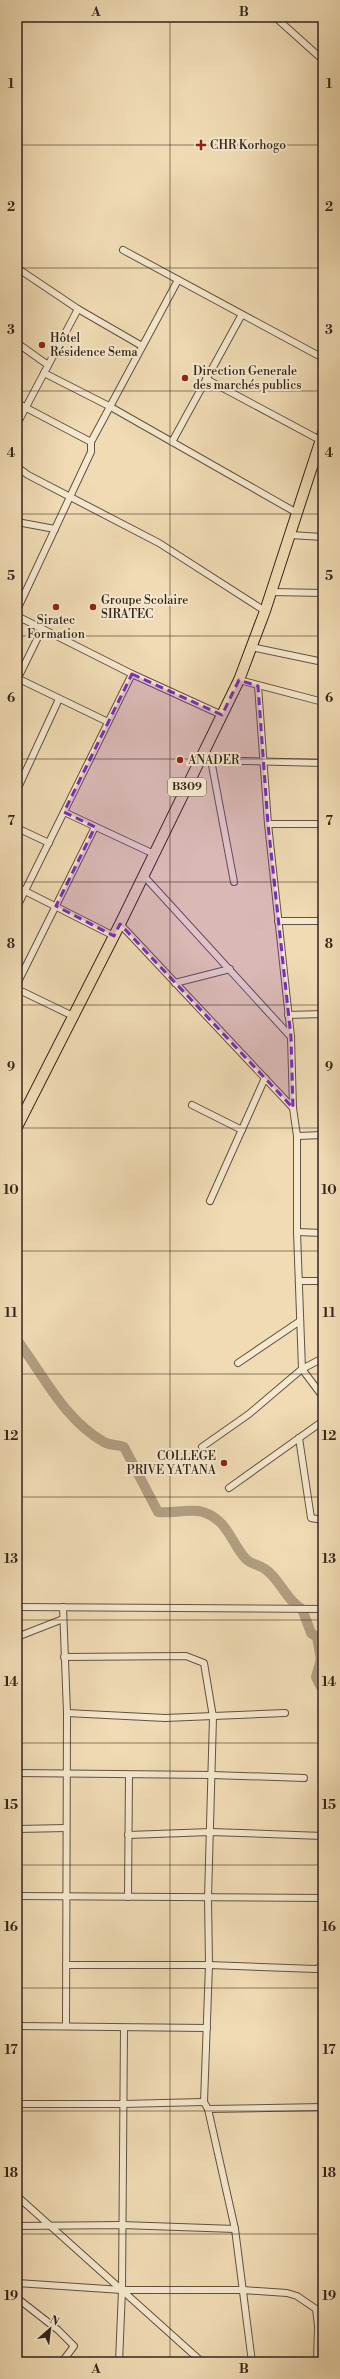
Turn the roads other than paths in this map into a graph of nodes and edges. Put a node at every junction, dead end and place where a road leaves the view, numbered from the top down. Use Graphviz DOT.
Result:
graph roads {
  1 [pos="275,17"];
  2 [pos="323,60"];
  3 [pos="123,250"];
  4 [pos="17,268"];
  5 [pos="178,280"];
  6 [pos="78,310"];
  7 [pos="241,316"];
  8 [pos="17,343"];
  9 [pos="142,346"];
  10 [pos="323,358"];
  11 [pos="48,365"];
  12 [pos="44,373"];
  13 [pos="206,379"];
  14 [pos="17,403"];
  15 [pos="109,406"];
  16 [pos="26,408"];
  17 [pos="17,424"];
  18 [pos="322,436"];
  19 [pos="91,442"];
  20 [pos="172,442"];
  21 [pos="17,467"];
  22 [pos="69,497"];
  23 [pos="297,513"];
  24 [pos="17,522"];
  25 [pos="54,528"];
  26 [pos="290,535"];
  27 [pos="323,537"];
  28 [pos="271,592"];
  29 [pos="323,593"];
  30 [pos="17,610"];
  31 [pos="265,611"];
  32 [pos="17,616"];
  33 [pos="42,629"];
  34 [pos="251,647"];
  35 [pos="323,662"];
  36 [pos="132,674"];
  37 [pos="17,679"];
  38 [pos="239,680"];
  39 [pos="258,686"];
  40 [pos="59,699"];
  41 [pos="323,702"];
  42 [pos="222,715"];
  43 [pos="108,722"];
  44 [pos="200,760"];
  45 [pos="211,760"];
  46 [pos="263,761"];
  47 [pos="323,763"];
  48 [pos="17,790"];
  49 [pos="64,812"];
  50 [pos="268,824"];
  51 [pos="323,824"];
  52 [pos="95,827"];
  53 [pos="17,828"];
  54 [pos="49,843"];
  55 [pos="154,854"];
  56 [pos="144,875"];
  57 [pos="234,882"];
  58 [pos="17,887"];
  59 [pos="25,891"];
  60 [pos="56,906"];
  61 [pos="17,907"];
  62 [pos="278,921"];
  63 [pos="323,921"];
  64 [pos="120,924"];
  65 [pos="114,936"];
  66 [pos="230,970"];
  67 [pos="175,982"];
  68 [pos="17,984"];
  69 [pos="17,989"];
  70 [pos="288,1014"];
  71 [pos="323,1014"];
  72 [pos="73,1016"];
  73 [pos="291,1038"];
  74 [pos="265,1078"];
  75 [pos="192,1105"];
  76 [pos="293,1108"];
  77 [pos="20,1112"];
  78 [pos="17,1127"];
  79 [pos="242,1130"];
  80 [pos="323,1135"];
  81 [pos="297,1136"];
  82 [pos="210,1201"];
  83 [pos="297,1232"];
  84 [pos="323,1233"];
  85 [pos="299,1281"];
  86 [pos="323,1281"];
  87 [pos="300,1321"];
  88 [pos="323,1358"];
  89 [pos="238,1363"];
  90 [pos="302,1369"];
  91 [pos="323,1397"];
  92 [pos="323,1421"];
  93 [pos="299,1438"];
  94 [pos="202,1447"];
  95 [pos="229,1488"];
  96 [pos="323,1520"];
  97 [pos="17,1607"];
  98 [pos="63,1607"];
  99 [pos="323,1609"];
  100 [pos="63,1619"];
  101 [pos="17,1637"];
  102 [pos="64,1657"];
  103 [pos="67,1713"];
  104 [pos="285,1713"];
  105 [pos="213,1717"];
  106 [pos="17,1773"];
  107 [pos="67,1773"];
  108 [pos="129,1774"];
  109 [pos="212,1775"];
  110 [pos="304,1778"];
  111 [pos="66,1828"];
  112 [pos="17,1829"];
  113 [pos="210,1832"];
  114 [pos="128,1835"];
  115 [pos="323,1836"];
  116 [pos="17,1896"];
  117 [pos="128,1897"];
  118 [pos="65,1898"];
  119 [pos="208,1898"];
  120 [pos="323,1898"];
  121 [pos="66,1965"];
  122 [pos="209,1965"];
  123 [pos="323,1966"];
  124 [pos="66,2025"];
  125 [pos="17,2026"];
  126 [pos="124,2028"];
  127 [pos="207,2028"];
  128 [pos="204,2102"];
  129 [pos="17,2104"];
  130 [pos="122,2104"];
  131 [pos="323,2107"];
  132 [pos="208,2109"];
  133 [pos="17,2196"];
  134 [pos="122,2225"];
  135 [pos="17,2226"];
  136 [pos="52,2227"];
  137 [pos="235,2229"];
  138 [pos="17,2283"];
  139 [pos="122,2290"];
  140 [pos="243,2290"];
  141 [pos="17,2298"];
  142 [pos="62,2362"];
  143 [pos="119,2362"];
  144 [pos="202,2362"];
  145 [pos="252,2362"];
  146 [pos="317,2362"];
  1 -- 2 [label="street"];
  3 -- 5 [label="street"];
  4 -- 6 [label="street"];
  5 -- 7 [label="street"];
  5 -- 9 [label="street"];
  6 -- 9 [label="street"];
  6 -- 11 [label="street"];
  7 -- 10 [label="street"];
  7 -- 13 [label="street"];
  8 -- 11 [label="street"];
  9 -- 15 [label="street"];
  11 -- 12 [label="street"];
  12 -- 15 [label="street"];
  12 -- 16 [label="street"];
  13 -- 18 [label="street"];
  13 -- 20 [label="street"];
  14 -- 16 [label="street"];
  15 -- 19 [label="street"];
  15 -- 20 [label="street"];
  16 -- 17 [label="street"];
  16 -- 19 [label="street"];
  18 -- 23 [label="main road, B309"];
  19 -- 22 [label="street"];
  20 -- 23 [label="street"];
  21 -- 22 [label="street"];
  22 -- 25 [label="street"];
  22 -- 31 [label="street"];
  23 -- 26 [label="main road, B309"];
  24 -- 25 [label="street"];
  25 -- 30 [label="street"];
  26 -- 27 [label="street"];
  26 -- 28 [label="main road, B309"];
  28 -- 29 [label="street"];
  28 -- 31 [label="main road, B309"];
  31 -- 34 [label="main road, B309"];
  32 -- 33 [label="street"];
  33 -- 36 [label="street"];
  33 -- 37 [label="street"];
  34 -- 35 [label="street"];
  34 -- 38 [label="main road, B309"];
  36 -- 42 [label="street"];
  36 -- 43 [label="street"];
  37 -- 40 [label="street"];
  38 -- 39 [label="street"];
  38 -- 42 [label="main road, B309"];
  39 -- 41 [label="street"];
  39 -- 46 [label="street"];
  40 -- 43 [label="street"];
  40 -- 48 [label="street"];
  42 -- 44 [label="main road, B309"];
  43 -- 49 [label="street"];
  44 -- 45 [label="street"];
  44 -- 55 [label="main road, B309"];
  45 -- 46 [label="street"];
  45 -- 57 [label="street"];
  46 -- 47 [label="street"];
  46 -- 50 [label="street"];
  49 -- 52 [label="street"];
  49 -- 54 [label="street"];
  50 -- 51 [label="street"];
  50 -- 62 [label="street"];
  52 -- 55 [label="street"];
  52 -- 60 [label="street"];
  53 -- 54 [label="street"];
  54 -- 59 [label="street"];
  55 -- 56 [label="main road, B309"];
  56 -- 64 [label="main road, B309"];
  56 -- 66 [label="street"];
  58 -- 59 [label="street"];
  59 -- 60 [label="street"];
  59 -- 61 [label="street"];
  60 -- 65 [label="street"];
  60 -- 68 [label="street"];
  62 -- 63 [label="street"];
  62 -- 70 [label="street"];
  64 -- 65 [label="main road, B309"];
  64 -- 67 [label="street"];
  65 -- 72 [label="main road, B309"];
  66 -- 67 [label="street"];
  66 -- 73 [label="street"];
  67 -- 74 [label="street"];
  69 -- 72 [label="street"];
  70 -- 71 [label="street"];
  70 -- 73 [label="street"];
  72 -- 77 [label="main road, B309"];
  73 -- 76 [label="street"];
  74 -- 76 [label="street"];
  74 -- 79 [label="street"];
  75 -- 79 [label="street"];
  76 -- 81 [label="street"];
  77 -- 78 [label="main road, B309"];
  79 -- 82 [label="street"];
  80 -- 81 [label="street"];
  81 -- 83 [label="street"];
  83 -- 84 [label="street"];
  83 -- 85 [label="street"];
  85 -- 86 [label="street"];
  85 -- 87 [label="street"];
  87 -- 89 [label="street"];
  87 -- 90 [label="street"];
  88 -- 90 [label="street"];
  90 -- 91 [label="street"];
  90 -- 94 [label="street"];
  92 -- 93 [label="street"];
  93 -- 95 [label="street"];
  93 -- 96 [label="street"];
  97 -- 98 [label="street"];
  98 -- 99 [label="street"];
  98 -- 100 [label="street"];
  100 -- 101 [label="street"];
  100 -- 102 [label="street"];
  102 -- 103 [label="street"];
  102 -- 105 [label="street"];
  103 -- 105 [label="street"];
  103 -- 107 [label="street"];
  104 -- 105 [label="street"];
  105 -- 109 [label="street"];
  106 -- 107 [label="street"];
  107 -- 108 [label="street"];
  107 -- 111 [label="street"];
  108 -- 109 [label="street"];
  108 -- 114 [label="street"];
  109 -- 110 [label="street"];
  109 -- 113 [label="street"];
  111 -- 112 [label="street"];
  111 -- 118 [label="street"];
  113 -- 114 [label="street"];
  113 -- 115 [label="street"];
  113 -- 119 [label="street"];
  114 -- 117 [label="street"];
  116 -- 118 [label="street"];
  117 -- 118 [label="street"];
  117 -- 119 [label="street"];
  118 -- 121 [label="street"];
  119 -- 120 [label="street"];
  119 -- 122 [label="street"];
  121 -- 122 [label="street"];
  121 -- 124 [label="street"];
  122 -- 123 [label="street"];
  122 -- 127 [label="street"];
  124 -- 125 [label="street"];
  124 -- 126 [label="street"];
  126 -- 127 [label="street"];
  126 -- 130 [label="street"];
  127 -- 128 [label="street"];
  128 -- 130 [label="street"];
  128 -- 132 [label="street"];
  129 -- 130 [label="street"];
  130 -- 134 [label="street"];
  131 -- 132 [label="street"];
  132 -- 137 [label="street"];
  133 -- 136 [label="street"];
  134 -- 136 [label="street"];
  134 -- 137 [label="street"];
  134 -- 139 [label="street"];
  135 -- 136 [label="street"];
  136 -- 139 [label="street"];
  137 -- 140 [label="street"];
  138 -- 139 [label="street"];
  139 -- 140 [label="street"];
  139 -- 143 [label="street"];
  139 -- 144 [label="street"];
  140 -- 145 [label="street"];
  140 -- 146 [label="street"];
  141 -- 142 [label="street"];
}
